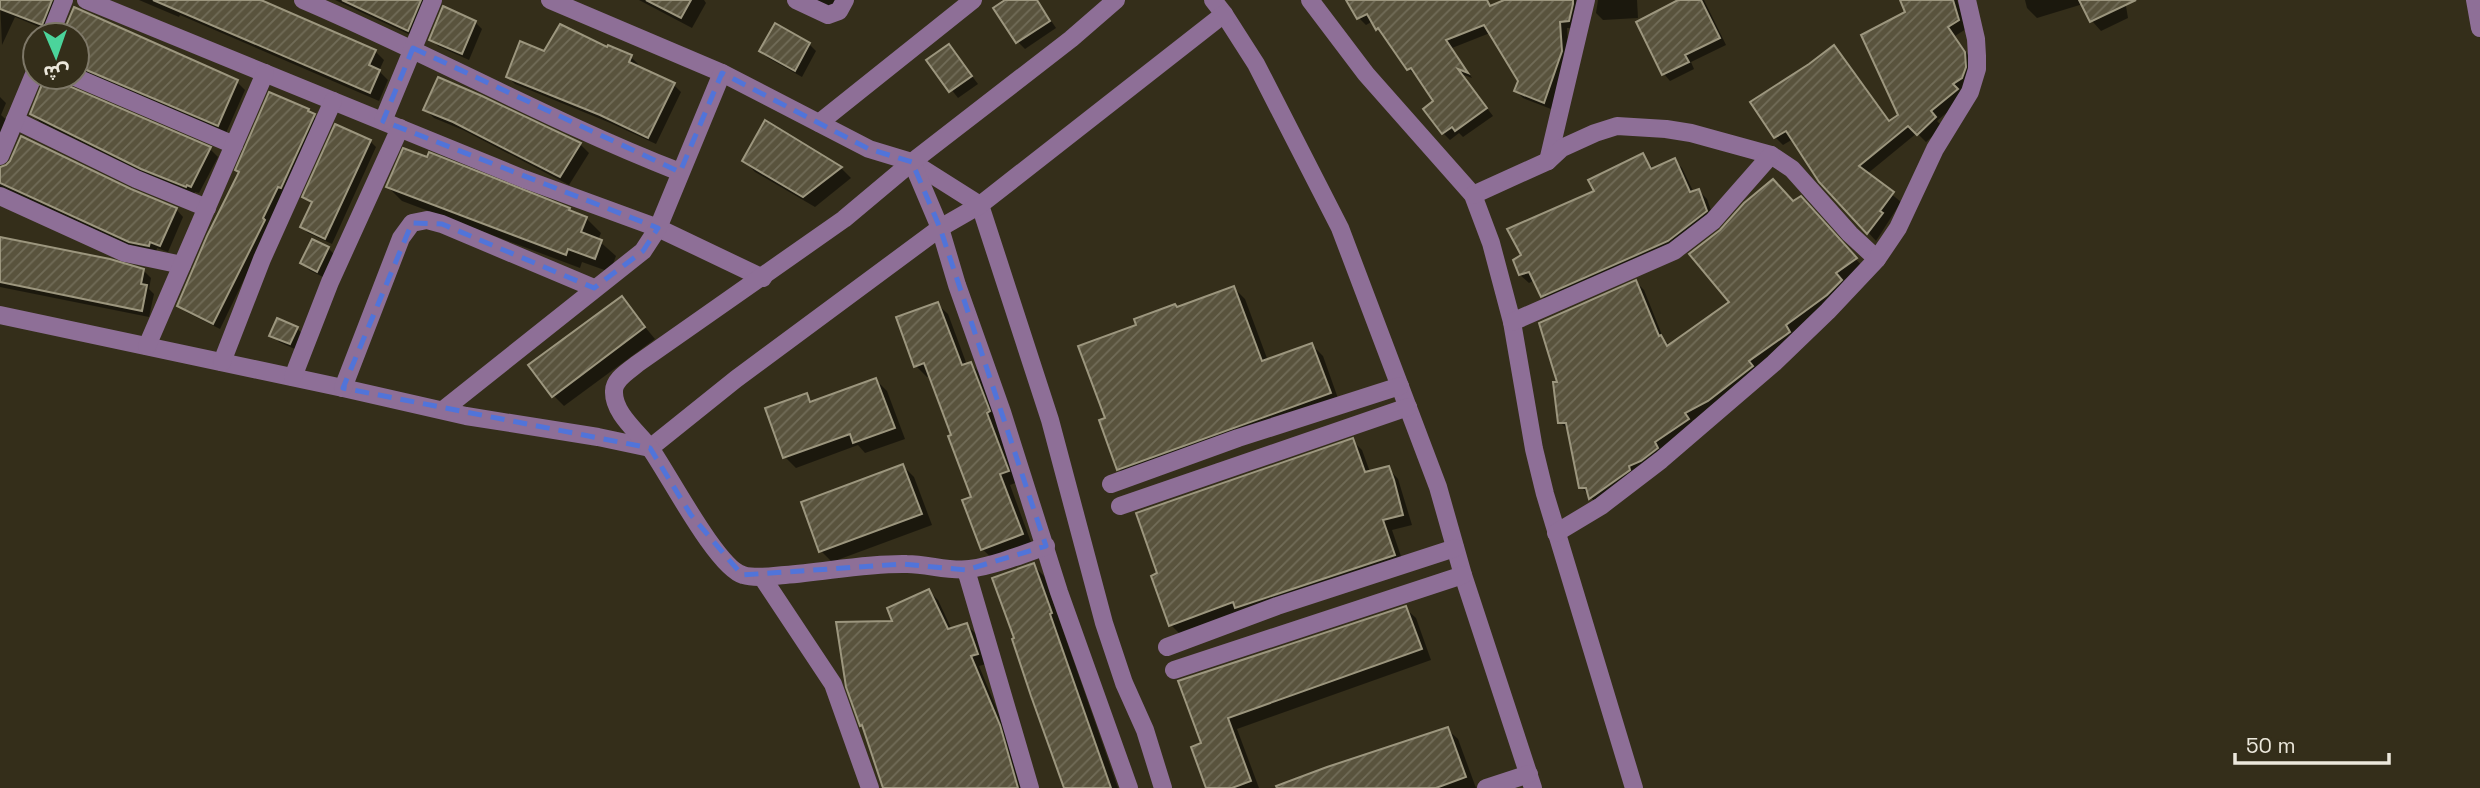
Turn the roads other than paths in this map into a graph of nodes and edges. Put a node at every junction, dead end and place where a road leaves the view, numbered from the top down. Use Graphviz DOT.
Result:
graph roads {
  1 [pos="64,0"];
  2 [pos="86,0"];
  3 [pos="303,0"];
  4 [pos="433,0"];
  5 [pos="550,0"];
  6 [pos="796,0"];
  7 [pos="845,0"];
  8 [pos="973,0"];
  9 [pos="1116,0"];
  10 [pos="1586,0"];
  11 [pos="1967,0"];
  12 [pos="2475,0"];
  13 [pos="1317,2"];
  14 [pos="1219,7"];
  15 [pos="56,21"];
  16 [pos="2480,28"];
  17 [pos="412,48"];
  18 [pos="265,73"];
  19 [pos="722,73"];
  20 [pos="91,84"];
  21 [pos="27,91"];
  22 [pos="333,101"];
  23 [pos="15,120"];
  24 [pos="819,123"];
  25 [pos="391,124"];
  26 [pos="234,145"];
  27 [pos="1771,155"];
  28 [pos="0,156"];
  29 [pos="1548,161"];
  30 [pos="912,162"];
  31 [pos="680,172"];
  32 [pos="1473,195"];
  33 [pos="0,196"];
  34 [pos="980,205"];
  35 [pos="207,208"];
  36 [pos="658,228"];
  37 [pos="940,228"];
  38 [pos="1877,259"];
  39 [pos="182,265"];
  40 [pos="763,278"];
  41 [pos="594,288"];
  42 [pos="0,315"];
  43 [pos="1512,322"];
  44 [pos="147,346"];
  45 [pos="222,362"];
  46 [pos="293,377"];
  47 [pos="1399,386"];
  48 [pos="343,387"];
  49 [pos="1408,407"];
  50 [pos="443,410"];
  51 [pos="1238,438"];
  52 [pos="650,449"];
  53 [pos="1246,462"];
  54 [pos="1111,484"];
  55 [pos="1120,506"];
  56 [pos="1556,533"];
  57 [pos="1046,546"];
  58 [pos="1455,548"];
  59 [pos="965,570"];
  60 [pos="1462,575"];
  61 [pos="762,577"];
  62 [pos="1277,606"];
  63 [pos="1286,633"];
  64 [pos="1167,647"];
  65 [pos="1174,670"];
  66 [pos="1531,781"];
  67 [pos="870,788"];
  68 [pos="1030,788"];
  69 [pos="1129,788"];
  70 [pos="1163,788"];
  71 [pos="1486,788"];
  72 [pos="1634,788"];
  1 -- 15 [label="street"];
  2 -- 18 [label="street"];
  3 -- 17 [label="street"];
  4 -- 17 [label="street"];
  5 -- 19 [label="street"];
  6 -- 7 [label="street"];
  8 -- 24 [label="street"];
  9 -- 30 [label="street"];
  10 -- 29 [label="street"];
  11 -- 38 [label="street"];
  12 -- 16 [label="street"];
  13 -- 32 [label="street"];
  14 -- 34 [label="street"];
  14 -- 47 [label="street"];
  17 -- 25 [label="street"];
  17 -- 31 [label="street"];
  18 -- 22 [label="street"];
  18 -- 26 [label="street"];
  19 -- 24 [label="street"];
  19 -- 31 [label="street"];
  20 -- 26 [label="street"];
  21 -- 23 [label="street"];
  22 -- 25 [label="street"];
  22 -- 45 [label="street"];
  23 -- 28 [label="street"];
  23 -- 35 [label="street"];
  24 -- 30 [label="street"];
  25 -- 36 [label="street"];
  25 -- 46 [label="street"];
  26 -- 35 [label="street"];
  27 -- 29 [label="street"];
  27 -- 38 [label="street"];
  27 -- 43 [label="street"];
  29 -- 32 [label="street"];
  30 -- 34 [label="street"];
  30 -- 37 [label="street"];
  30 -- 40 [label="street"];
  31 -- 36 [label="street"];
  32 -- 43 [label="street"];
  33 -- 39 [label="street"];
  34 -- 37 [label="street"];
  34 -- 70 [label="street"];
  35 -- 39 [label="street"];
  36 -- 40 [label="street"];
  36 -- 41 [label="street"];
  37 -- 52 [label="street"];
  37 -- 57 [label="street"];
  38 -- 56 [label="street"];
  39 -- 44 [label="street"];
  40 -- 52 [label="street"];
  41 -- 48 [label="street"];
  41 -- 50 [label="street"];
  42 -- 44 [label="street"];
  43 -- 56 [label="street"];
  44 -- 45 [label="street"];
  45 -- 46 [label="street"];
  46 -- 48 [label="street"];
  47 -- 49 [label="street"];
  47 -- 51 [label="street"];
  48 -- 50 [label="street"];
  49 -- 53 [label="street"];
  49 -- 58 [label="street"];
  50 -- 52 [label="street"];
  51 -- 53 [label="street"];
  51 -- 54 [label="street"];
  52 -- 61 [label="street"];
  53 -- 55 [label="street"];
  56 -- 72 [label="street"];
  57 -- 59 [label="street"];
  57 -- 69 [label="street"];
  58 -- 60 [label="street"];
  58 -- 62 [label="street"];
  59 -- 61 [label="street"];
  59 -- 68 [label="street"];
  60 -- 63 [label="street"];
  60 -- 66 [label="street"];
  61 -- 67 [label="street"];
  62 -- 63 [label="street"];
  62 -- 64 [label="street"];
  63 -- 65 [label="street"];
  66 -- 71 [label="street"];
}
